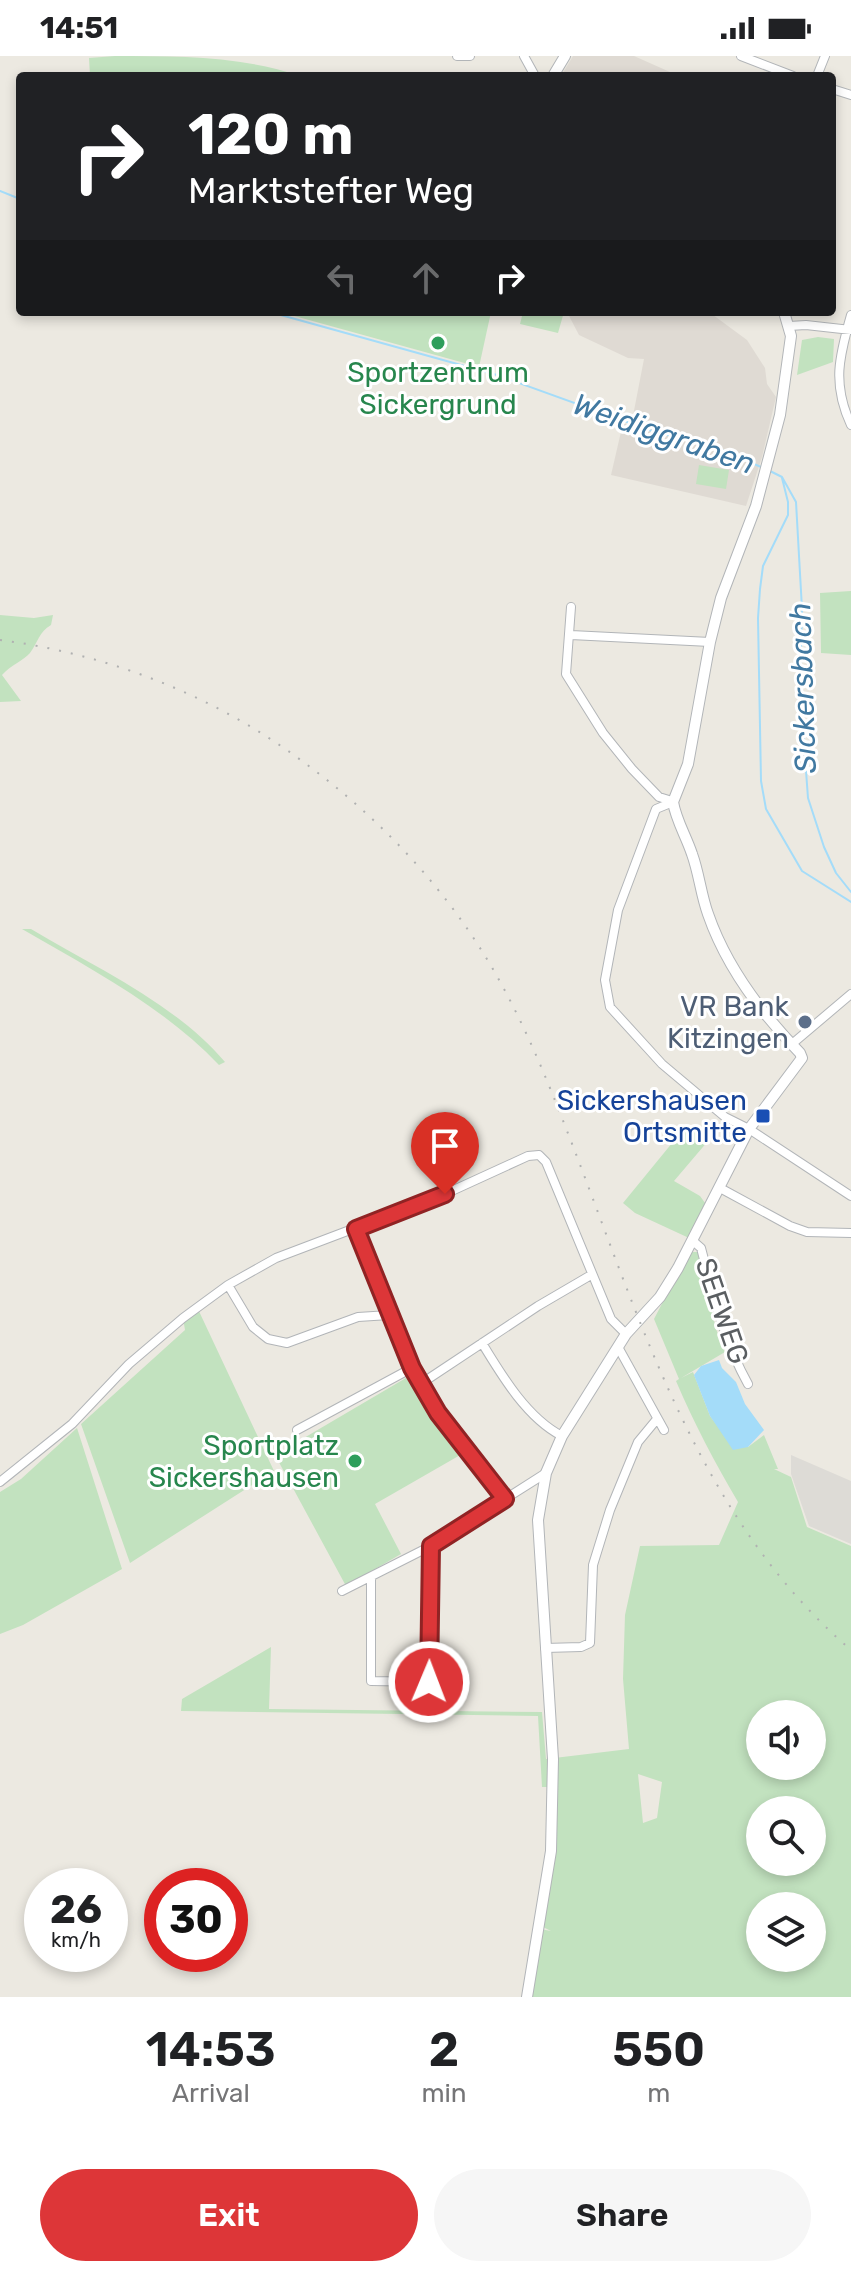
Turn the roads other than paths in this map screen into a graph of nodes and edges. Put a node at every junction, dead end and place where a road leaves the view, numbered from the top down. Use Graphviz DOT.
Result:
graph roads {
  1 [pos="457,56"];
  2 [pos="470,56"];
  3 [pos="741,56"];
  4 [pos="783,72"];
  5 [pos="851,315"];
  6 [pos="785,316"];
  7 [pos="789,326"];
  8 [pos="849,330"];
  9 [pos="851,425"];
  10 [pos="571,607"];
  11 [pos="571,635"];
  12 [pos="710,642"];
  13 [pos="673,802"];
  14 [pos="851,994"];
  15 [pos="792,1044"];
  16 [pos="749,1129"];
  17 [pos="720,1188"];
  18 [pos="851,1196"];
  19 [pos="356,1229"];
  20 [pos="851,1233"];
  21 [pos="693,1241"];
  22 [pos="591,1275"];
  23 [pos="228,1285"];
  24 [pos="389,1315"];
  25 [pos="626,1334"];
  26 [pos="482,1343"];
  27 [pos="618,1347"];
  28 [pos="412,1368"];
  29 [pos="422,1383"];
  30 [pos="748,1384"];
  31 [pos="657,1419"];
  32 [pos="297,1430"];
  33 [pos="664,1430"];
  34 [pos="562,1436"];
  35 [pos="546,1473"];
  36 [pos="0,1482"];
  37 [pos="505,1499"];
  38 [pos="431,1546"];
  39 [pos="371,1577"];
  40 [pos="342,1591"];
  41 [pos="545,1648"];
  42 [pos="527,1997"];
  1 -- 2 [label="street"];
  3 -- 4 [label="street"];
  5 -- 8 [label="street"];
  6 -- 7 [label="street"];
  7 -- 8 [label="street"];
  7 -- 12 [label="street"];
  8 -- 9 [label="street"];
  10 -- 11 [label="street"];
  11 -- 12 [label="street"];
  11 -- 13 [label="street"];
  12 -- 13 [label="street"];
  13 -- 15 [label="street"];
  13 -- 16 [label="street"];
  14 -- 15 [label="street"];
  15 -- 16 [label="street"];
  16 -- 17 [label="street"];
  16 -- 18 [label="street"];
  17 -- 20 [label="street"];
  17 -- 21 [label="street"];
  19 -- 22 [label="street"];
  19 -- 23 [label="street"];
  19 -- 24 [label="street"];
  21 -- 25 [label="street"];
  21 -- 30 [label="street, SEEWEG"];
  22 -- 25 [label="street"];
  22 -- 26 [label="street"];
  23 -- 24 [label="street"];
  23 -- 36 [label="street"];
  24 -- 28 [label="street"];
  25 -- 27 [label="street"];
  26 -- 29 [label="street"];
  26 -- 34 [label="street"];
  27 -- 31 [label="street"];
  27 -- 34 [label="street"];
  28 -- 29 [label="street"];
  28 -- 32 [label="street"];
  29 -- 37 [label="street"];
  31 -- 33 [label="street"];
  31 -- 41 [label="street"];
  34 -- 35 [label="street"];
  35 -- 37 [label="street"];
  35 -- 41 [label="street"];
  37 -- 38 [label="street"];
  38 -- 39 [label="street"];
  38 -- 39 [label="street"];
  39 -- 40 [label="street"];
  41 -- 42 [label="street"];
}
